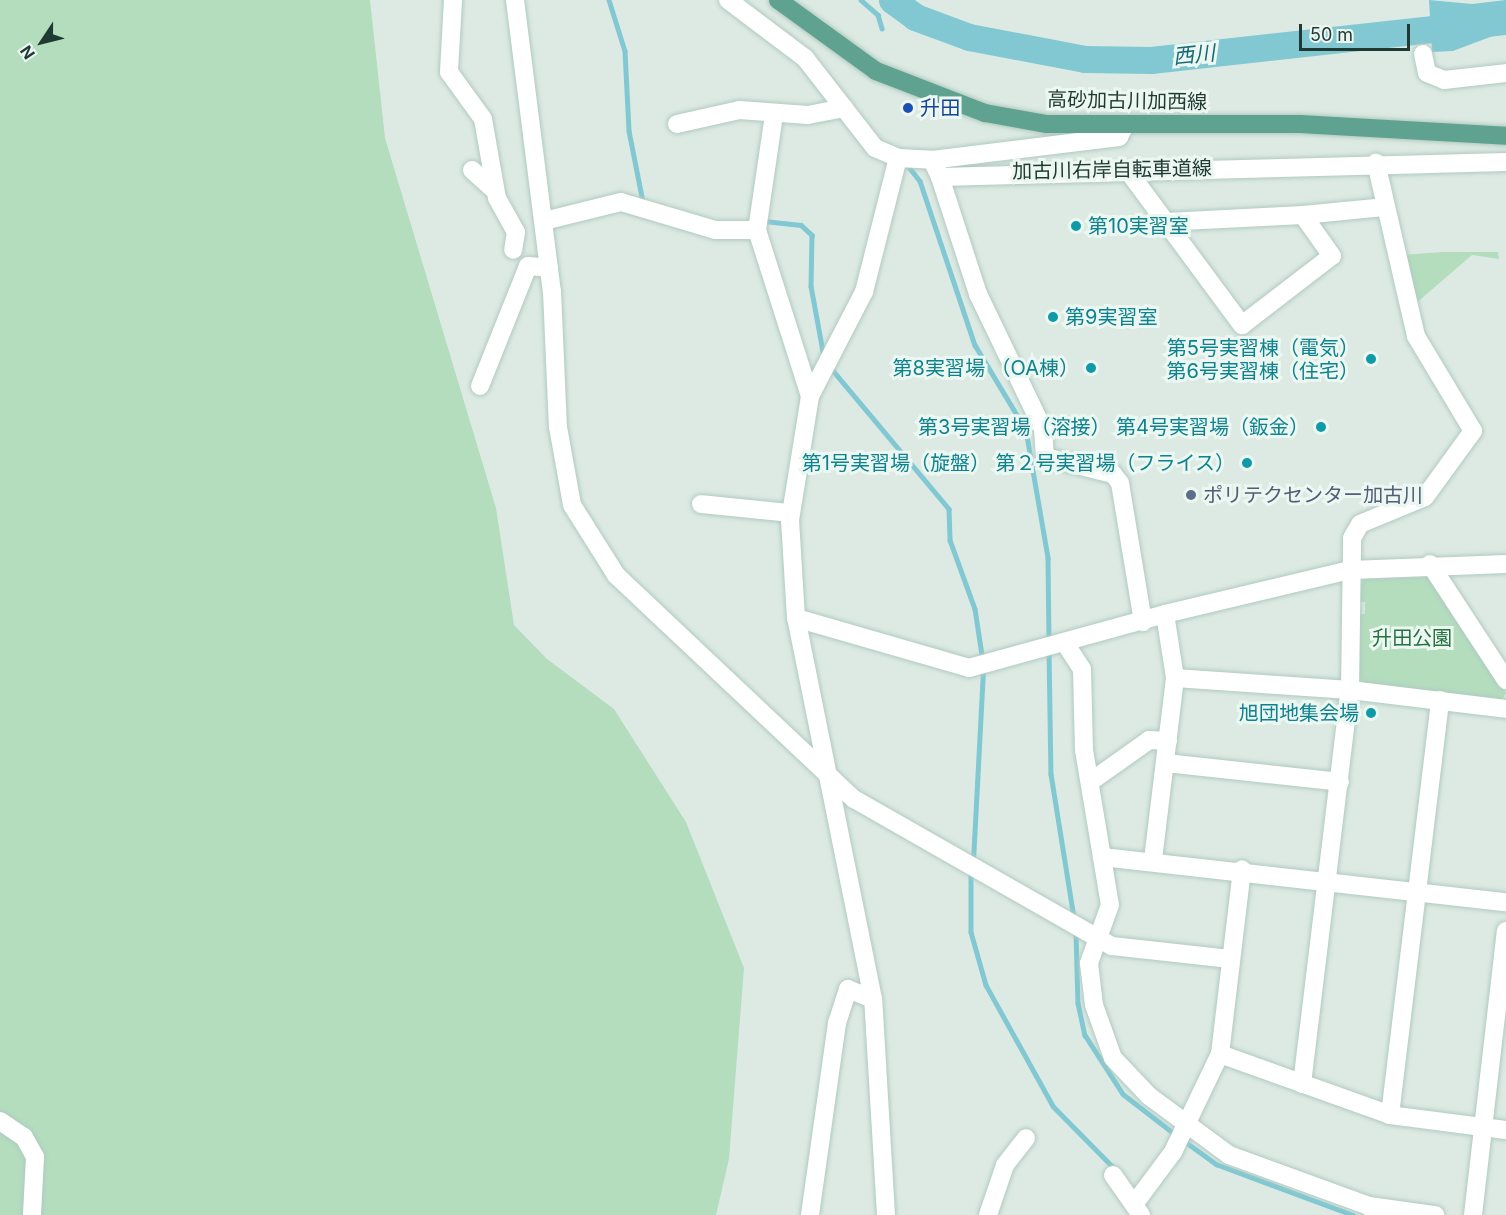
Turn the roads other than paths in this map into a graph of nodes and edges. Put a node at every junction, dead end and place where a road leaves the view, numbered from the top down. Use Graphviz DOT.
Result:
graph roads {
  1 [pos="453,0"];
  2 [pos="515,0"];
  3 [pos="728,0"];
  4 [pos="778,0"];
  5 [pos="1424,54"];
  6 [pos="1506,73"];
  7 [pos="844,108"];
  8 [pos="773,122"];
  9 [pos="677,124"];
  10 [pos="1125,124"];
  11 [pos="1506,136"];
  12 [pos="898,158"];
  13 [pos="932,160"];
  14 [pos="1506,162"];
  15 [pos="1376,163"];
  16 [pos="472,170"];
  17 [pos="1128,171"];
  18 [pos="940,177"];
  19 [pos="495,191"];
  20 [pos="1384,207"];
  21 [pos="1303,215"];
  22 [pos="544,221"];
  23 [pos="1167,222"];
  24 [pos="757,230"];
  25 [pos="513,250"];
  26 [pos="549,268"];
  27 [pos="480,386"];
  28 [pos="810,396"];
  29 [pos="701,504"];
  30 [pos="790,513"];
  31 [pos="1430,564"];
  32 [pos="1506,564"];
  33 [pos="1350,570"];
  34 [pos="1165,614"];
  35 [pos="796,618"];
  36 [pos="1143,622"];
  37 [pos="1065,644"];
  38 [pos="1175,678"];
  39 [pos="1506,680"];
  40 [pos="1350,690"];
  41 [pos="1440,700"];
  42 [pos="1506,708"];
  43 [pos="1168,741"];
  44 [pos="1166,763"];
  45 [pos="829,778"];
  46 [pos="1090,782"];
  47 [pos="1340,782"];
  48 [pos="1102,857"];
  49 [pos="1153,860"];
  50 [pos="1242,869"];
  51 [pos="1328,881"];
  52 [pos="1417,891"];
  53 [pos="1506,902"];
  54 [pos="1506,932"];
  55 [pos="1098,938"];
  56 [pos="1230,959"];
  57 [pos="1503,975"];
  58 [pos="873,999"];
  59 [pos="1221,1054"];
  60 [pos="1302,1084"];
  61 [pos="1390,1115"];
  62 [pos="0,1121"];
  63 [pos="1184,1125"];
  64 [pos="1483,1128"];
  65 [pos="1506,1130"];
  66 [pos="1026,1138"];
  67 [pos="1113,1174"];
  68 [pos="1141,1203"];
  69 [pos="1372,1210"];
  70 [pos="32,1215"];
  71 [pos="810,1215"];
  72 [pos="886,1215"];
  73 [pos="988,1215"];
  74 [pos="1435,1215"];
  75 [pos="1473,1215"];
  1 -- 19 [label="street"];
  2 -- 22 [label="street"];
  3 -- 7 [label="street"];
  4 -- 10 [label="main road, 高砂加古川加西線"];
  5 -- 6 [label="street"];
  7 -- 9 [label="street"];
  7 -- 12 [label="street"];
  8 -- 24 [label="street"];
  10 -- 11 [label="main road, 高砂加古川加西線"];
  10 -- 13 [label="street, 加古川右岸自転車道線"];
  12 -- 13 [label="street"];
  12 -- 28 [label="street"];
  13 -- 18 [label="street"];
  14 -- 15 [label="street, 加古川右岸自転車道線"];
  15 -- 17 [label="street, 加古川右岸自転車道線"];
  15 -- 20 [label="street"];
  16 -- 19 [label="street"];
  17 -- 18 [label="street, 加古川右岸自転車道線"];
  17 -- 23 [label="street"];
  18 -- 36 [label="street"];
  19 -- 25 [label="street"];
  20 -- 21 [label="street"];
  20 -- 33 [label="street"];
  21 -- 23 [label="street"];
  21 -- 23 [label="street"];
  22 -- 24 [label="street"];
  22 -- 26 [label="street"];
  24 -- 28 [label="street"];
  26 -- 27 [label="street"];
  26 -- 45 [label="street"];
  28 -- 30 [label="street"];
  29 -- 30 [label="street"];
  30 -- 35 [label="street"];
  31 -- 32 [label="street"];
  31 -- 33 [label="street"];
  31 -- 39 [label="street"];
  33 -- 34 [label="street"];
  33 -- 40 [label="street"];
  34 -- 36 [label="street"];
  34 -- 38 [label="street"];
  35 -- 37 [label="street"];
  35 -- 45 [label="street"];
  36 -- 37 [label="street"];
  37 -- 46 [label="street"];
  38 -- 40 [label="street"];
  38 -- 43 [label="street"];
  40 -- 41 [label="street"];
  40 -- 47 [label="street"];
  41 -- 42 [label="street"];
  41 -- 52 [label="street"];
  43 -- 44 [label="street"];
  43 -- 46 [label="street"];
  44 -- 47 [label="street"];
  44 -- 49 [label="street"];
  45 -- 55 [label="street"];
  45 -- 58 [label="street"];
  46 -- 48 [label="street"];
  47 -- 51 [label="street"];
  48 -- 49 [label="street"];
  48 -- 55 [label="street"];
  49 -- 50 [label="street"];
  50 -- 51 [label="street"];
  50 -- 56 [label="street"];
  51 -- 52 [label="street"];
  51 -- 60 [label="street"];
  52 -- 53 [label="street"];
  52 -- 61 [label="street"];
  54 -- 57 [label="street"];
  55 -- 56 [label="street"];
  55 -- 63 [label="street"];
  56 -- 59 [label="street"];
  57 -- 64 [label="street"];
  58 -- 71 [label="street"];
  58 -- 72 [label="street"];
  59 -- 60 [label="street"];
  59 -- 63 [label="street"];
  60 -- 61 [label="street"];
  61 -- 64 [label="street"];
  62 -- 70 [label="street"];
  63 -- 68 [label="street"];
  63 -- 69 [label="street"];
  64 -- 65 [label="street"];
  64 -- 75 [label="street"];
  66 -- 73 [label="street"];
  67 -- 68 [label="street"];
  69 -- 74 [label="street"];
}
